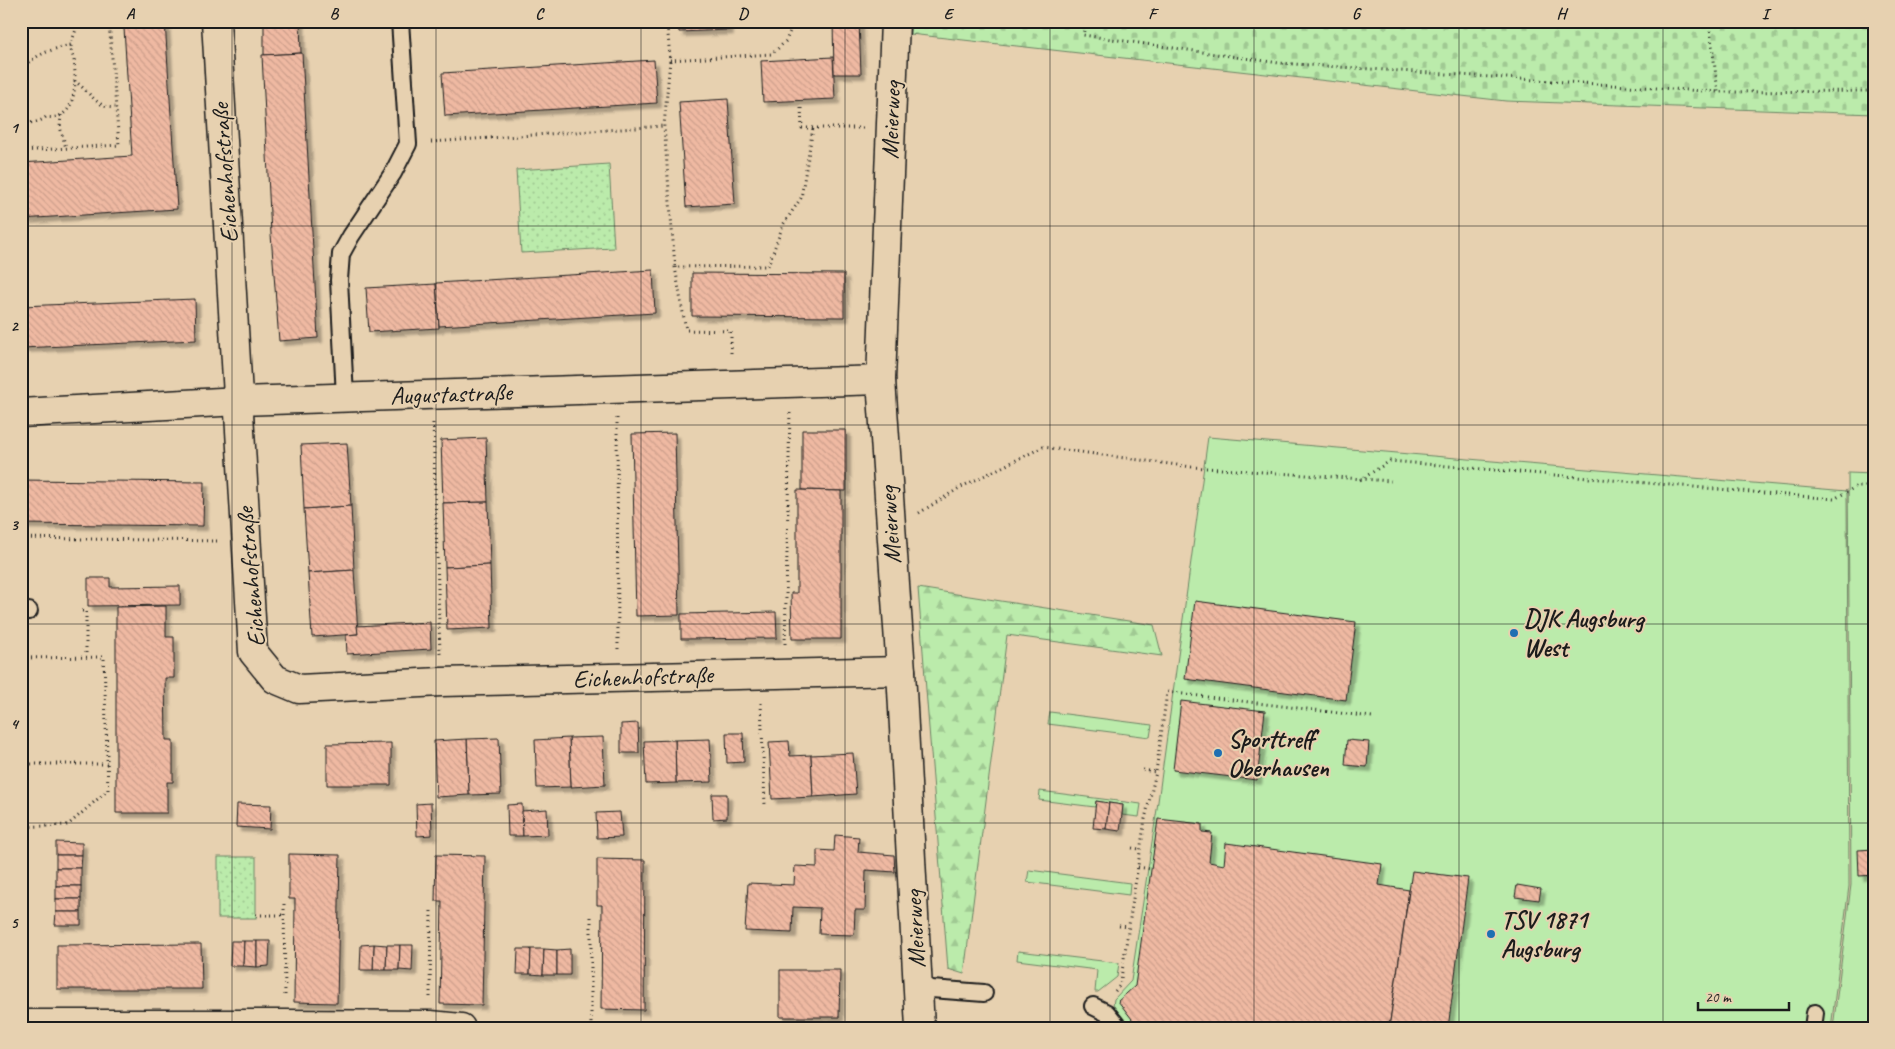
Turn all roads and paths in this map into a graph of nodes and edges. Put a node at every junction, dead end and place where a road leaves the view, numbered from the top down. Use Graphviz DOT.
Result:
graph roads {
  1 [pos="78,21"];
  2 [pos="108,21"];
  3 [pos="216,21"];
  4 [pos="400,21"];
  5 [pos="667,21"];
  6 [pos="794,21"];
  7 [pos="895,21"];
  8 [pos="1086,21"];
  9 [pos="1709,21"];
  10 [pos="71,45"];
  11 [pos="670,60"];
  12 [pos="21,69"];
  13 [pos="74,81"];
  14 [pos="1874,91"];
  15 [pos="1718,92"];
  16 [pos="115,107"];
  17 [pos="801,108"];
  18 [pos="61,116"];
  19 [pos="21,123"];
  20 [pos="664,126"];
  21 [pos="813,128"];
  22 [pos="891,128"];
  23 [pos="439,142"];
  24 [pos="66,148"];
  25 [pos="21,151"];
  26 [pos="675,267"];
  27 [pos="881,380"];
  28 [pos="790,383"];
  29 [pos="731,385"];
  30 [pos="617,388"];
  31 [pos="432,394"];
  32 [pos="345,397"];
  33 [pos="239,401"];
  34 [pos="21,413"];
  35 [pos="1360,480"];
  36 [pos="1391,481"];
  37 [pos="1874,486"];
  38 [pos="891,530"];
  39 [pos="21,538"];
  40 [pos="246,542"];
  41 [pos="82,611"];
  42 [pos="86,657"];
  43 [pos="21,658"];
  44 [pos="900,671"];
  45 [pos="772,673"];
  46 [pos="618,678"];
  47 [pos="441,682"];
  48 [pos="1372,717"];
  49 [pos="21,764"];
  50 [pos="108,764"];
  51 [pos="1143,770"];
  52 [pos="1156,772"];
  53 [pos="766,805"];
  54 [pos="21,828"];
  55 [pos="1132,848"];
  56 [pos="1140,849"];
  57 [pos="1138,867"];
  58 [pos="1152,869"];
  59 [pos="284,904"];
  60 [pos="431,908"];
  61 [pos="591,914"];
  62 [pos="256,915"];
  63 [pos="284,915"];
  64 [pos="1119,926"];
  65 [pos="1129,927"];
  66 [pos="918,988"];
  67 [pos="984,993"];
  68 [pos="1097,1007"];
  69 [pos="21,1024"];
  70 [pos="285,1024"];
  71 [pos="430,1025"];
  72 [pos="461,1028"];
  73 [pos="590,1028"];
  74 [pos="920,1028"];
  75 [pos="1119,1028"];
  1 -- 10 [label="path"];
  2 -- 16 [label="path"];
  3 -- 33 [label="street, Eichenhofstraße"];
  4 -- 32 [label="lane"];
  5 -- 11 [label="path"];
  6 -- 11 [label="path"];
  7 -- 22 [label="street, Meierweg"];
  8 -- 15 [label="path"];
  9 -- 15 [label="path"];
  10 -- 12 [label="path"];
  10 -- 13 [label="path"];
  11 -- 20 [label="path"];
  13 -- 16 [label="path"];
  13 -- 18 [label="path"];
  14 -- 15 [label="path"];
  16 -- 24 [label="path"];
  17 -- 21 [label="path"];
  18 -- 19 [label="path"];
  18 -- 24 [label="path"];
  20 -- 23 [label="path"];
  20 -- 26 [label="path"];
  21 -- 22 [label="path"];
  21 -- 26 [label="path"];
  22 -- 27 [label="street, Meierweg"];
  24 -- 25 [label="path"];
  26 -- 29 [label="path"];
  27 -- 28 [label="street, Augustastraße"];
  27 -- 38 [label="street, Meierweg"];
  28 -- 29 [label="street, Augustastraße"];
  28 -- 45 [label="path"];
  29 -- 30 [label="street, Augustastraße"];
  30 -- 31 [label="street, Augustastraße"];
  30 -- 46 [label="path"];
  31 -- 32 [label="street, Augustastraße"];
  31 -- 47 [label="path"];
  32 -- 33 [label="street, Augustastraße"];
  33 -- 34 [label="street, Augustastraße"];
  33 -- 40 [label="street, Eichenhofstraße"];
  35 -- 36 [label="path"];
  35 -- 37 [label="path"];
  35 -- 38 [label="path"];
  38 -- 44 [label="street, Meierweg"];
  39 -- 40 [label="path"];
  40 -- 47 [label="street, Eichenhofstraße"];
  41 -- 42 [label="path"];
  42 -- 43 [label="path"];
  42 -- 50 [label="path"];
  44 -- 45 [label="street, Eichenhofstraße"];
  44 -- 66 [label="street, Meierweg"];
  45 -- 46 [label="street, Eichenhofstraße"];
  45 -- 53 [label="path"];
  46 -- 47 [label="street, Eichenhofstraße"];
  48 -- 52 [label="path"];
  49 -- 50 [label="path"];
  50 -- 54 [label="path"];
  51 -- 52 [label="path"];
  52 -- 56 [label="path"];
  55 -- 56 [label="path"];
  56 -- 57 [label="path"];
  57 -- 58 [label="path"];
  57 -- 65 [label="path"];
  59 -- 63 [label="path"];
  60 -- 71 [label="path"];
  61 -- 73 [label="path"];
  62 -- 63 [label="path"];
  63 -- 70 [label="path"];
  64 -- 65 [label="path"];
  65 -- 68 [label="path"];
  66 -- 67 [label="lane"];
  66 -- 74 [label="street, Meierweg"];
  68 -- 75 [label="lane"];
  69 -- 70 [label="street"];
  70 -- 71 [label="street"];
  71 -- 72 [label="street"];
}
